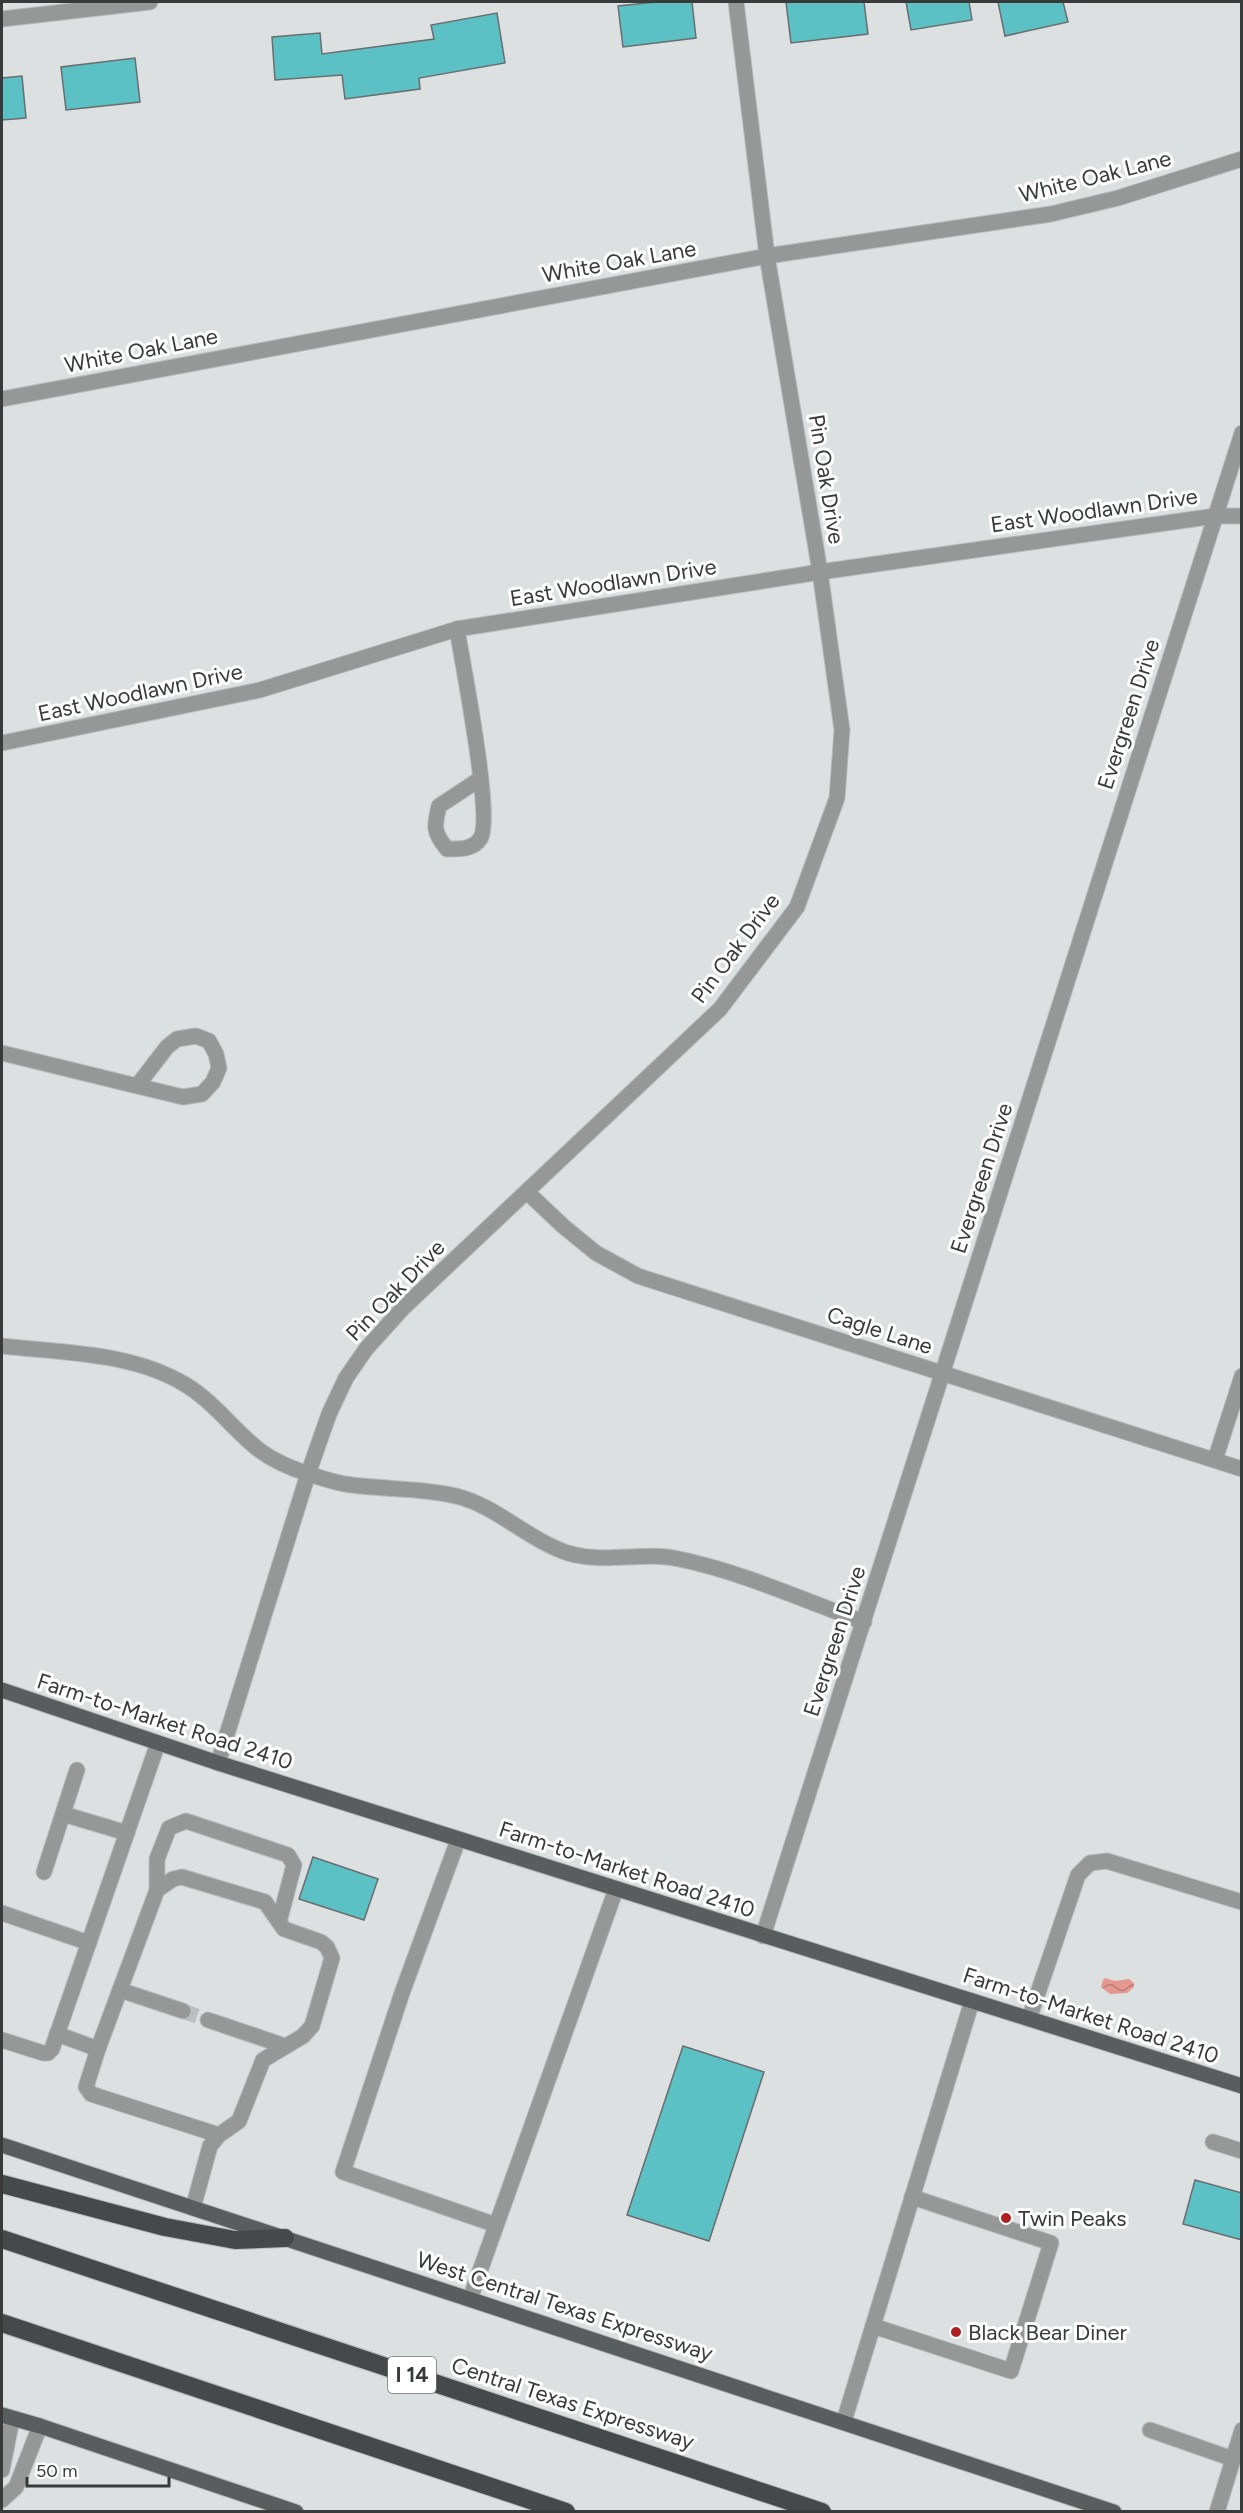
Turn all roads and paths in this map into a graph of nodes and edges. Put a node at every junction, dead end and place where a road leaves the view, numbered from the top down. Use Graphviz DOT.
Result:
graph roads {
  1 [pos="150,2"];
  2 [pos="736,2"];
  3 [pos="2,19"];
  4 [pos="1242,159"];
  5 [pos="767,256"];
  6 [pos="2,399"];
  7 [pos="1242,433"];
  8 [pos="1215,516"];
  9 [pos="1242,516"];
  10 [pos="820,572"];
  11 [pos="457,629"];
  12 [pos="2,743"];
  13 [pos="480,779"];
  14 [pos="2,1053"];
  15 [pos="137,1086"];
  16 [pos="527,1192"];
  17 [pos="2,1346"];
  18 [pos="942,1374"];
  19 [pos="1242,1376"];
  20 [pos="1215,1460"];
  21 [pos="1242,1469"];
  22 [pos="308,1474"];
  23 [pos="864,1622"];
  24 [pos="2,1690"];
  25 [pos="158,1743"];
  26 [pos="218,1763"];
  27 [pos="77,1770"];
  28 [pos="63,1814"];
  29 [pos="126,1833"];
  30 [pos="458,1840"];
  31 [pos="44,1872"];
  32 [pos="616,1889"];
  33 [pos="157,1890"];
  34 [pos="1242,1902"];
  35 [pos="2,1913"];
  36 [pos="279,1922"];
  37 [pos="763,1936"];
  38 [pos="89,1943"];
  39 [pos="120,1990"];
  40 [pos="972,2001"];
  41 [pos="183,2011"];
  42 [pos="1029,2019"];
  43 [pos="208,2020"];
  44 [pos="57,2034"];
  45 [pos="2,2040"];
  46 [pos="285,2046"];
  47 [pos="98,2049"];
  48 [pos="1242,2086"];
  49 [pos="219,2135"];
  50 [pos="1213,2142"];
  51 [pos="2,2145"];
  52 [pos="1242,2151"];
  53 [pos="2,2184"];
  54 [pos="912,2198"];
  55 [pos="193,2208"];
  56 [pos="496,2225"];
  57 [pos="285,2238"];
  58 [pos="2,2239"];
  59 [pos="470,2299"];
  60 [pos="2,2323"];
  61 [pos="873,2326"];
  62 [pos="7,2417"];
  63 [pos="844,2421"];
  64 [pos="40,2426"];
  65 [pos="1150,2430"];
  66 [pos="1242,2430"];
  67 [pos="1233,2459"];
  68 [pos="2,2470"];
  69 [pos="2,2500"];
  70 [pos="296,2511"];
  71 [pos="566,2511"];
  72 [pos="822,2511"];
  73 [pos="1114,2511"];
  74 [pos="1217,2511"];
  1 -- 3 [label="street"];
  2 -- 5 [label="street, Pin Oak Drive"];
  4 -- 5 [label="street, White Oak Lane"];
  5 -- 6 [label="street, White Oak Lane"];
  5 -- 10 [label="street, Pin Oak Drive"];
  7 -- 8 [label="street, Evergreen Drive"];
  8 -- 9 [label="street, East Woodlawn Drive"];
  8 -- 10 [label="street, East Woodlawn Drive"];
  8 -- 18 [label="street, Evergreen Drive"];
  10 -- 11 [label="street, East Woodlawn Drive"];
  10 -- 16 [label="street, Pin Oak Drive"];
  11 -- 12 [label="street, East Woodlawn Drive"];
  11 -- 13 [label="street"];
  13 -- 13 [label="street"];
  14 -- 15 [label="street"];
  15 -- 15 [label="street"];
  16 -- 18 [label="street, Cagle Lane"];
  16 -- 22 [label="street, Pin Oak Drive"];
  17 -- 22 [label="street"];
  18 -- 20 [label="street, Cagle Lane"];
  18 -- 23 [label="street, Evergreen Drive"];
  19 -- 20 [label="street"];
  20 -- 21 [label="street, Cagle Lane"];
  22 -- 23 [label="street"];
  22 -- 26 [label="street, Pin Oak Drive"];
  23 -- 37 [label="street, Evergreen Drive"];
  24 -- 25 [label="main road, Farm-to-Market Road 2410"];
  25 -- 26 [label="main road, Farm-to-Market Road 2410"];
  25 -- 29 [label="street"];
  26 -- 30 [label="main road, Farm-to-Market Road 2410"];
  27 -- 28 [label="street"];
  28 -- 29 [label="street"];
  28 -- 31 [label="street"];
  29 -- 38 [label="street"];
  30 -- 32 [label="main road, Farm-to-Market Road 2410"];
  30 -- 56 [label="street"];
  32 -- 37 [label="main road, Farm-to-Market Road 2410"];
  32 -- 56 [label="street"];
  33 -- 36 [label="street"];
  33 -- 36 [label="street"];
  33 -- 39 [label="street"];
  34 -- 42 [label="street"];
  35 -- 38 [label="street"];
  36 -- 46 [label="street"];
  37 -- 40 [label="main road, Farm-to-Market Road 2410"];
  38 -- 44 [label="street"];
  39 -- 41 [label="street"];
  39 -- 47 [label="street"];
  40 -- 42 [label="main road, Farm-to-Market Road 2410"];
  40 -- 54 [label="street"];
  42 -- 48 [label="main road, Farm-to-Market Road 2410"];
  43 -- 46 [label="street"];
  44 -- 45 [label="street"];
  44 -- 47 [label="street"];
  46 -- 49 [label="street"];
  47 -- 49 [label="street"];
  49 -- 55 [label="street"];
  50 -- 52 [label="street"];
  51 -- 55 [label="main road, West Central Texas Expressway"];
  53 -- 57 [label="highway"];
  54 -- 61 [label="street"];
  54 -- 61 [label="street"];
  55 -- 57 [label="main road, West Central Texas Expressway"];
  56 -- 59 [label="street"];
  57 -- 59 [label="main road, West Central Texas Expressway"];
  58 -- 72 [label="highway, Central Texas Expressway / I 14"];
  59 -- 63 [label="main road, West Central Texas Expressway"];
  60 -- 71 [label="highway"];
  61 -- 63 [label="street"];
  62 -- 64 [label="main road"];
  62 -- 68 [label="street"];
  63 -- 73 [label="main road, West Central Texas Expressway"];
  64 -- 69 [label="street"];
  64 -- 70 [label="main road"];
  65 -- 67 [label="street"];
  66 -- 67 [label="street"];
  67 -- 74 [label="street"];
}
